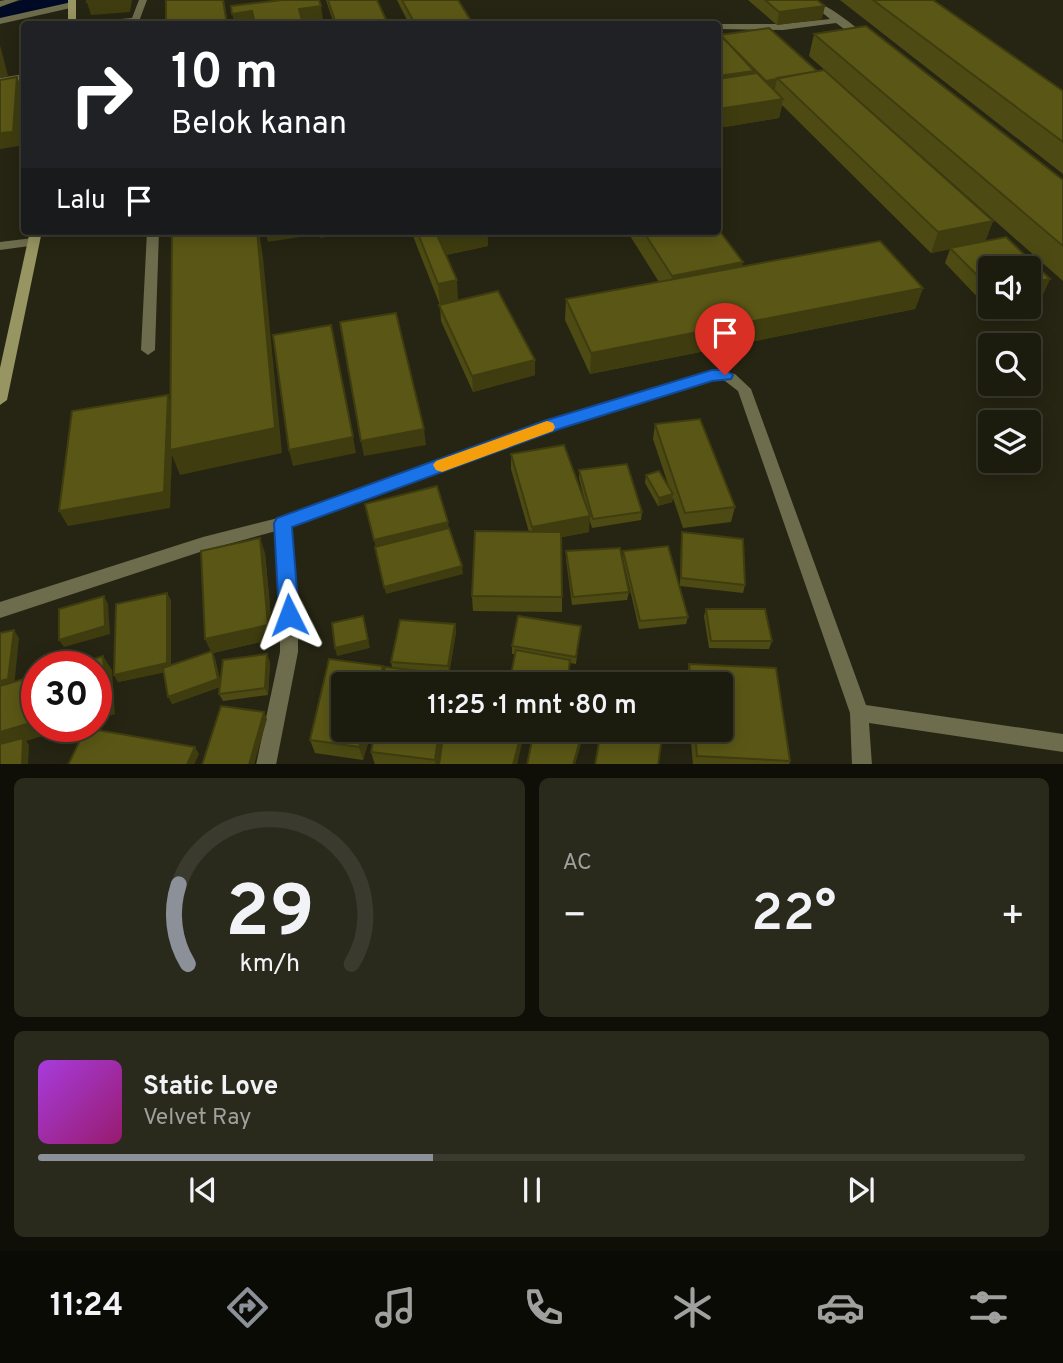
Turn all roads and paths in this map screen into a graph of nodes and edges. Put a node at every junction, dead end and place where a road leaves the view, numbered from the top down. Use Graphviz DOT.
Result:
graph roads {
  1 [pos="15,0"];
  2 [pos="143,0"];
  3 [pos="811,0"];
  4 [pos="72,2"];
  5 [pos="0,4"];
  6 [pos="841,20"];
  7 [pos="0,21"];
  8 [pos="72,21"];
  9 [pos="134,21"];
  10 [pos="721,26"];
  11 [pos="873,46"];
  12 [pos="21,77"];
  13 [pos="0,81"];
  14 [pos="153,235"];
  15 [pos="35,236"];
  16 [pos="0,246"];
  17 [pos="148,350"];
  18 [pos="2,374"];
  19 [pos="0,400"];
  20 [pos="283,523"];
  21 [pos="0,610"];
  22 [pos="859,713"];
  23 [pos="1063,743"];
  24 [pos="266,764"];
  25 [pos="862,764"];
  1 -- 5 [label="street"];
  2 -- 9 [label="street"];
  3 -- 6 [label="street"];
  4 -- 7 [label="street"];
  4 -- 8 [label="main road"];
  6 -- 10 [label="street"];
  6 -- 11 [label="street"];
  12 -- 13 [label="street"];
  14 -- 17 [label="street"];
  15 -- 16 [label="street"];
  15 -- 18 [label="main road"];
  18 -- 19 [label="main road"];
  20 -- 21 [label="street"];
  20 -- 22 [label="street"];
  20 -- 24 [label="street"];
  22 -- 23 [label="street"];
  22 -- 25 [label="street"];
}
